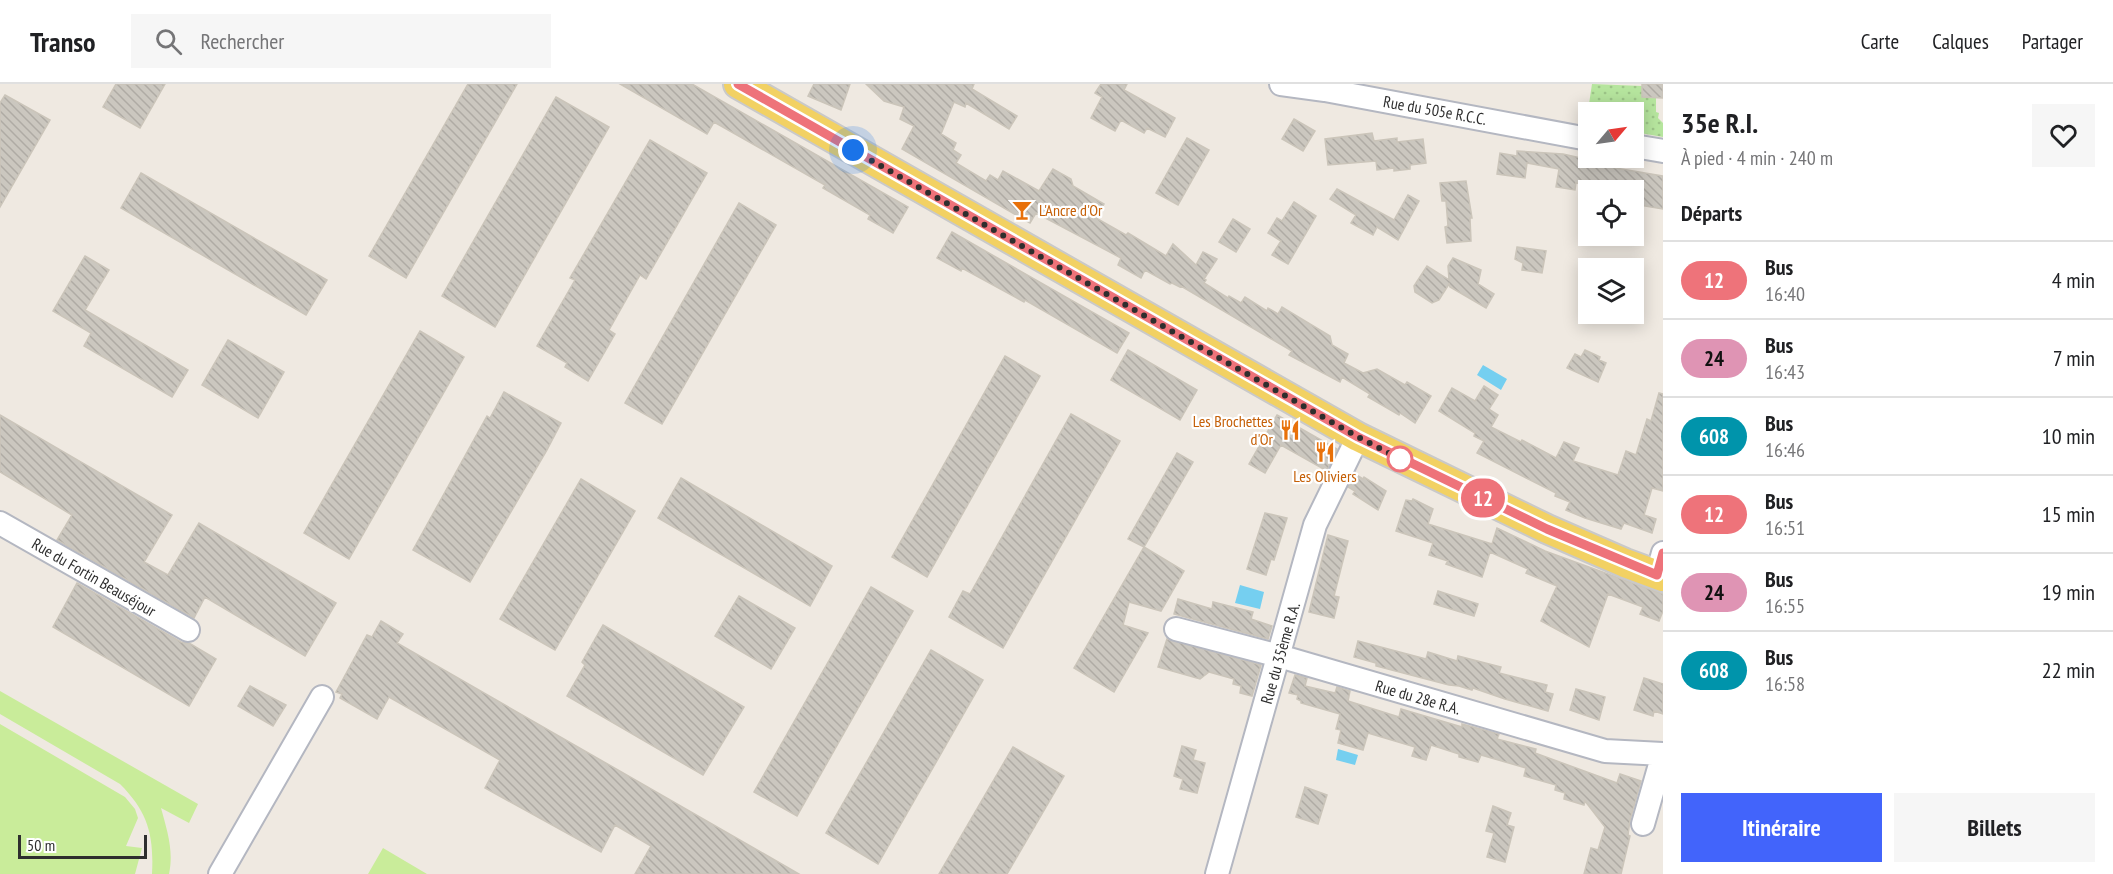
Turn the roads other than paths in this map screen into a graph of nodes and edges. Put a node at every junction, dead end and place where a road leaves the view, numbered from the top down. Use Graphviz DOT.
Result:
graph roads {
  1 [pos="738,84"];
  2 [pos="1281,84"];
  3 [pos="1578,137"];
  4 [pos="1644,148"];
  5 [pos="1663,151"];
  6 [pos="1358,437"];
  7 [pos="0,523"];
  8 [pos="1661,568"];
  9 [pos="1176,629"];
  10 [pos="188,630"];
  11 [pos="1279,656"];
  12 [pos="322,697"];
  13 [pos="1663,754"];
  14 [pos="1643,824"];
  15 [pos="220,874"];
  16 [pos="1216,874"];
  1 -- 6 [label="main road"];
  2 -- 3 [label="street, Rue du 505e R.C.C."];
  4 -- 5 [label="street"];
  6 -- 8 [label="main road"];
  6 -- 11 [label="street, Rue du 35ème R.A."];
  7 -- 10 [label="street, Rue du Fortin Beauséjour"];
  9 -- 11 [label="street, Rue du 28e R.A."];
  11 -- 13 [label="street, Rue du 28e R.A."];
  11 -- 16 [label="street, Rue du 35ème R.A."];
  12 -- 15 [label="street"];
  13 -- 14 [label="street, Rue du 28e R.A."];
}
